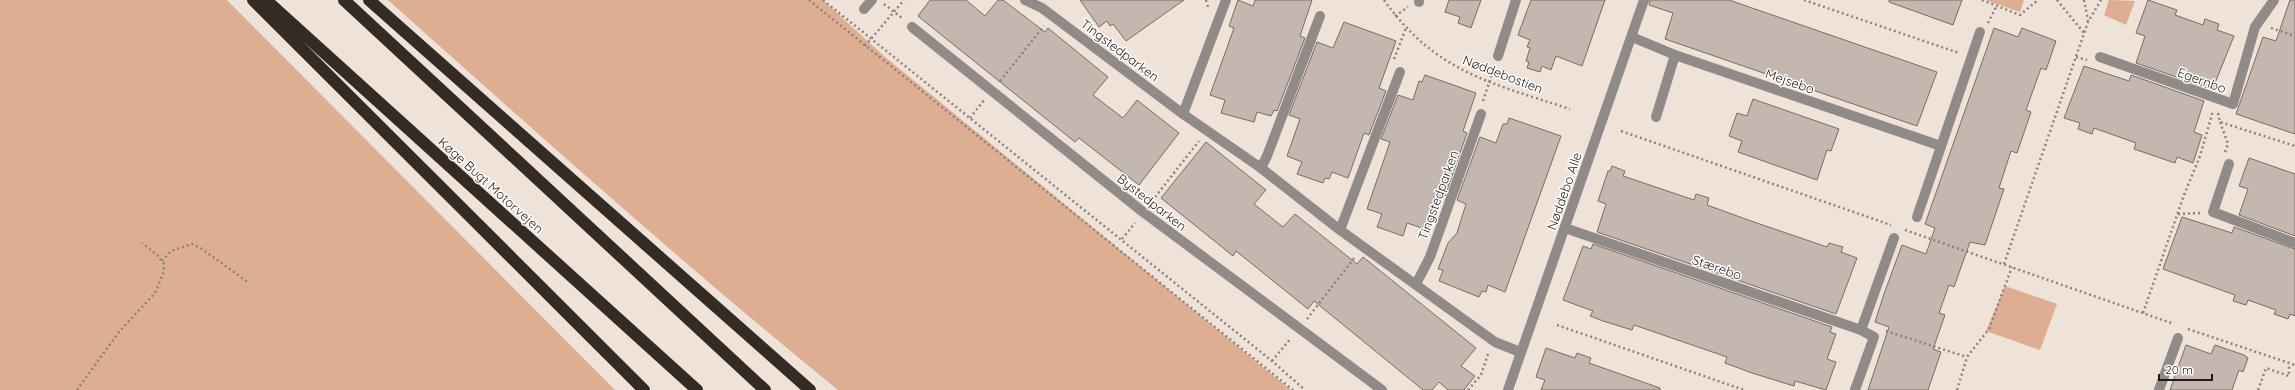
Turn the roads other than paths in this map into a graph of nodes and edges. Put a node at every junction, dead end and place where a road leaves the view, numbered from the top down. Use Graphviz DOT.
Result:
graph roads {
  1 [pos="253,0"];
  2 [pos="266,0"];
  3 [pos="344,0"];
  4 [pos="369,0"];
  5 [pos="872,0"];
  6 [pos="1025,0"];
  7 [pos="1226,0"];
  8 [pos="1516,0"];
  9 [pos="1644,0"];
  10 [pos="2274,0"];
  11 [pos="1045,4"];
  12 [pos="864,9"];
  13 [pos="1320,16"];
  14 [pos="912,26"];
  15 [pos="1980,32"];
  16 [pos="1632,38"];
  17 [pos="1675,55"];
  18 [pos="1498,56"];
  19 [pos="2100,57"];
  20 [pos="1400,72"];
  21 [pos="1184,114"];
  22 [pos="1481,114"];
  23 [pos="1656,117"];
  24 [pos="1941,146"];
  25 [pos="2229,164"];
  26 [pos="1261,168"];
  27 [pos="1917,217"];
  28 [pos="1565,228"];
  29 [pos="1340,230"];
  30 [pos="1894,238"];
  31 [pos="2295,243"];
  32 [pos="1416,284"];
  33 [pos="1861,330"];
  34 [pos="2178,338"];
  35 [pos="1520,352"];
  36 [pos="644,390"];
  37 [pos="697,390"];
  38 [pos="765,390"];
  39 [pos="810,390"];
  40 [pos="1382,390"];
  41 [pos="1508,390"];
  42 [pos="1855,390"];
  43 [pos="2159,390"];
  1 -- 36 [label="highway"];
  2 -- 37 [label="highway, Køge Bugt Motorvejen"];
  3 -- 38 [label="highway"];
  4 -- 39 [label="highway"];
  5 -- 12 [label="street"];
  6 -- 11 [label="street, Tingstedparken"];
  7 -- 21 [label="street"];
  8 -- 18 [label="street"];
  9 -- 16 [label="street, Nøddebo Alle"];
  10 -- 19 [label="street, Egernbo"];
  11 -- 21 [label="street, Tingstedparken"];
  13 -- 26 [label="street"];
  14 -- 40 [label="street, Bystedparken"];
  15 -- 24 [label="street"];
  16 -- 17 [label="street, Mejsebo"];
  16 -- 28 [label="street, Nøddebo Alle"];
  17 -- 23 [label="street"];
  17 -- 24 [label="street, Mejsebo"];
  20 -- 29 [label="street"];
  21 -- 26 [label="street, Tingstedparken"];
  22 -- 32 [label="street, Tingstedparken"];
  24 -- 27 [label="street"];
  25 -- 31 [label="street"];
  26 -- 29 [label="street, Tingstedparken"];
  28 -- 33 [label="street, Stærebo"];
  28 -- 35 [label="street, Nøddebo Alle"];
  29 -- 32 [label="street, Tingstedparken"];
  30 -- 33 [label="street"];
  32 -- 35 [label="street, Tingstedparken"];
  33 -- 42 [label="street, Stærebo"];
  34 -- 43 [label="street"];
  35 -- 41 [label="street, Nøddebo Alle"];
}
